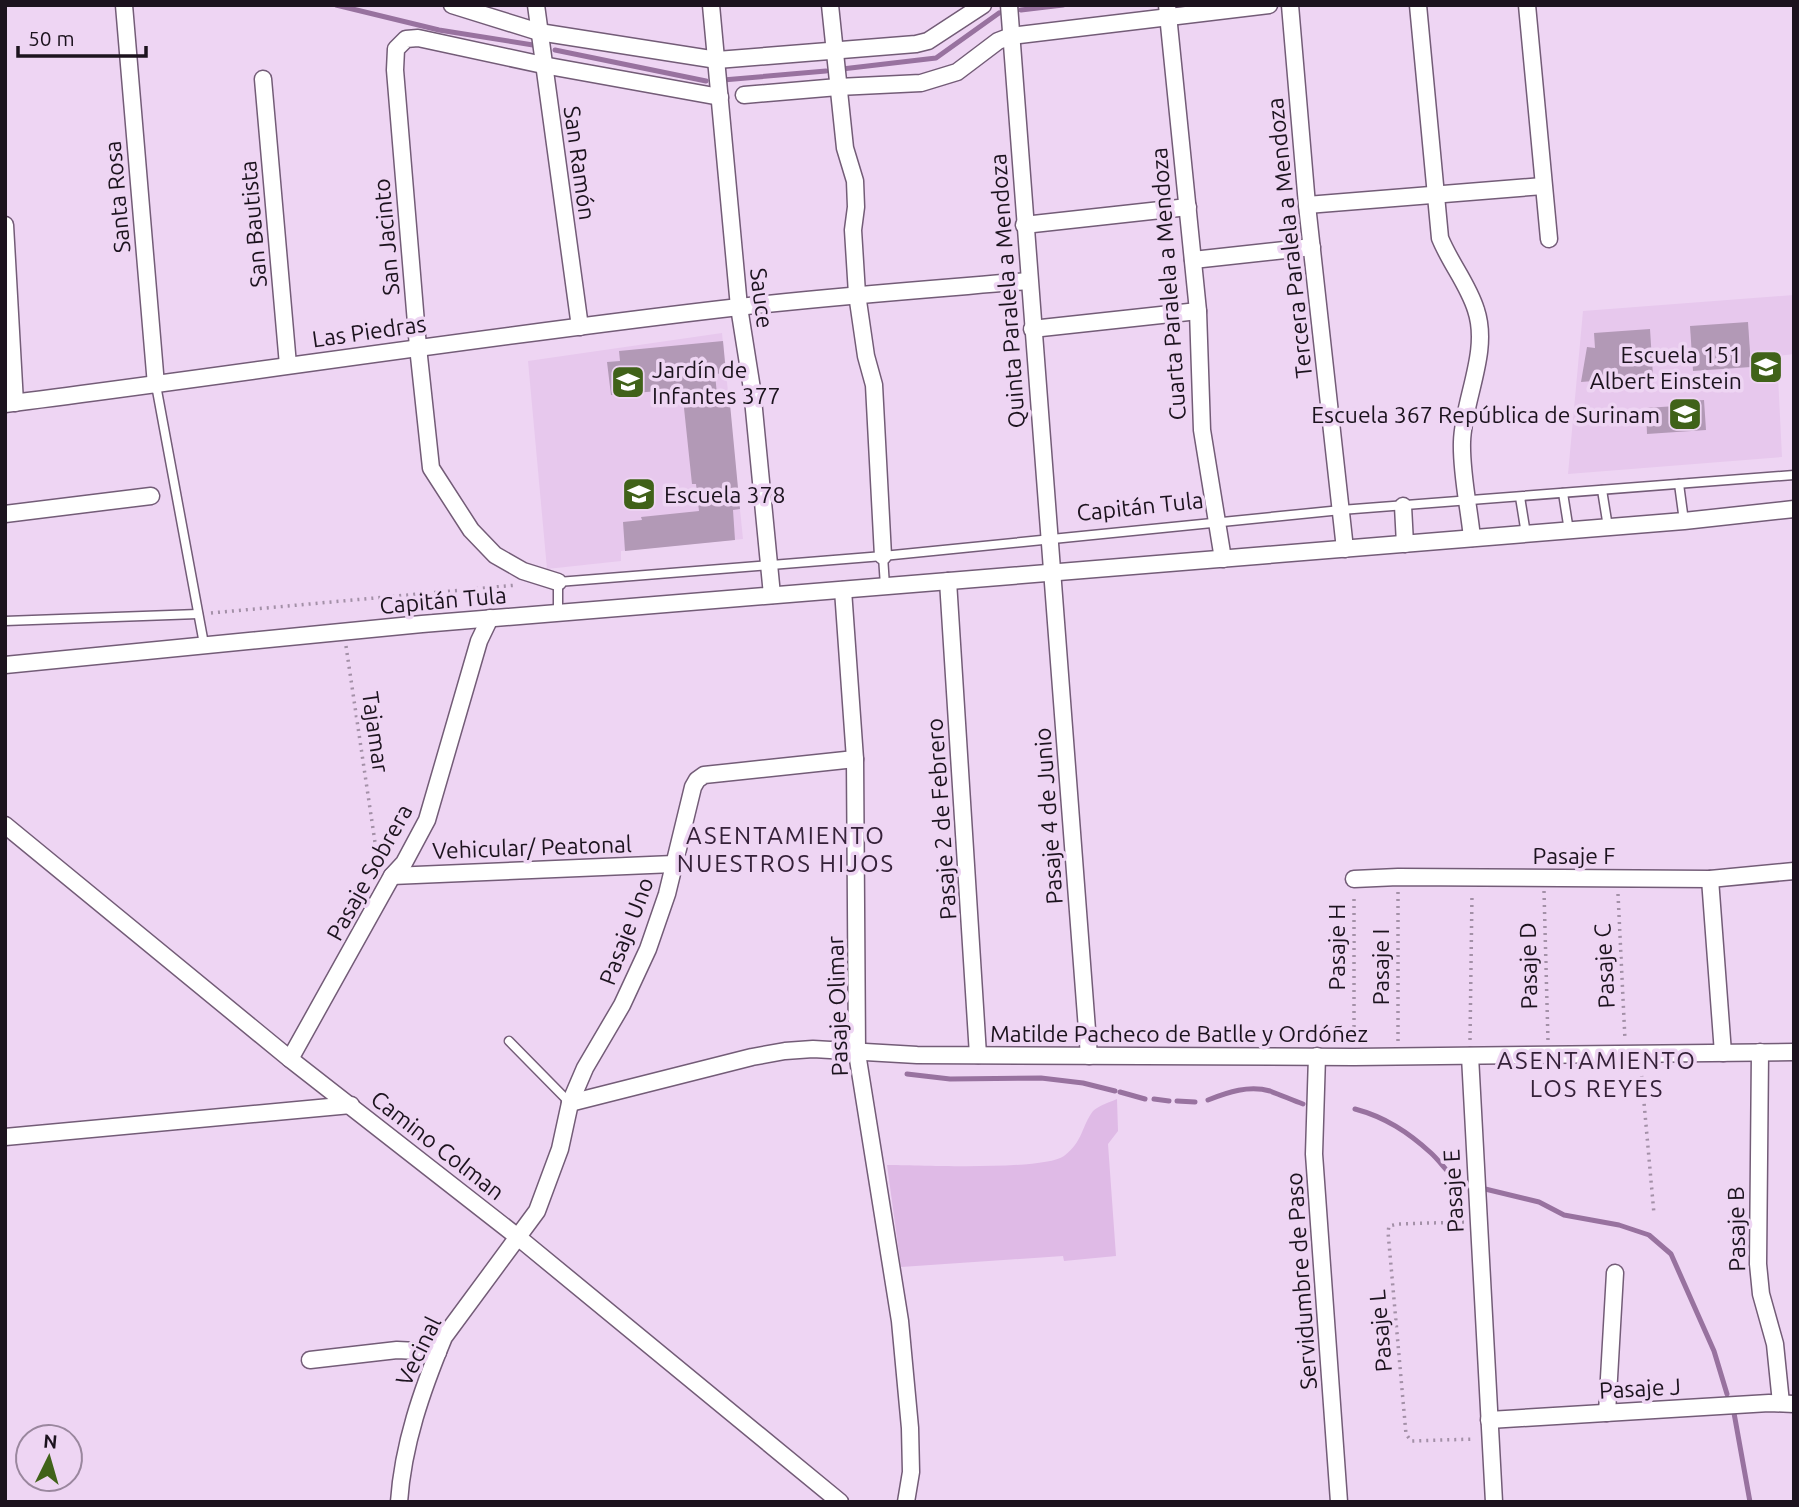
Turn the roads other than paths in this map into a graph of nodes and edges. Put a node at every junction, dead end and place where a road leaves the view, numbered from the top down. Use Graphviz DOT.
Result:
graph roads {
  1 [pos="124,5"];
  2 [pos="452,5"];
  3 [pos="536,5"];
  4 [pos="711,5"];
  5 [pos="830,5"];
  6 [pos="983,5"];
  7 [pos="1009,5"];
  8 [pos="1269,5"];
  9 [pos="1290,5"];
  10 [pos="1418,5"];
  11 [pos="1527,5"];
  12 [pos="1168,11"];
  13 [pos="540,32"];
  14 [pos="1011,36"];
  15 [pos="834,49"];
  16 [pos="717,60"];
  17 [pos="543,65"];
  18 [pos="263,79"];
  19 [pos="838,87"];
  20 [pos="744,95"];
  21 [pos="720,97"];
  22 [pos="1543,186"];
  23 [pos="1434,195"];
  24 [pos="1307,205"];
  25 [pos="1188,207"];
  26 [pos="5,225"];
  27 [pos="1024,225"];
  28 [pos="1549,239"];
  29 [pos="1312,247"];
  30 [pos="1193,260"];
  31 [pos="1028,281"];
  32 [pos="857,294"];
  33 [pos="738,307"];
  34 [pos="1198,311"];
  35 [pos="580,327"];
  36 [pos="1032,329"];
  37 [pos="418,347"];
  38 [pos="288,365"];
  39 [pos="156,385"];
  40 [pos="10,404"];
  41 [pos="1794,475"];
  42 [pos="1679,484"];
  43 [pos="1602,490"];
  44 [pos="1563,493"];
  45 [pos="150,496"];
  46 [pos="1520,497"];
  47 [pos="1468,501"];
  48 [pos="1403,506"];
  49 [pos="1794,509"];
  50 [pos="1341,510"];
  51 [pos="5,514"];
  52 [pos="1685,521"];
  53 [pos="1216,522"];
  54 [pos="1608,527"];
  55 [pos="1569,531"];
  56 [pos="1526,534"];
  57 [pos="1051,538"];
  58 [pos="1472,538"];
  59 [pos="1405,544"];
  60 [pos="1345,549"];
  61 [pos="883,556"];
  62 [pos="1223,559"];
  63 [pos="769,565"];
  64 [pos="1053,572"];
  65 [pos="948,581"];
  66 [pos="558,582"];
  67 [pos="885,586"];
  68 [pos="843,590"];
  69 [pos="772,595"];
  70 [pos="558,613"];
  71 [pos="198,614"];
  72 [pos="490,618"];
  73 [pos="5,621"];
  74 [pos="204,644"];
  75 [pos="5,665"];
  76 [pos="855,759"];
  77 [pos="5,825"];
  78 [pos="674,864"];
  79 [pos="1794,871"];
  80 [pos="392,876"];
  81 [pos="1354,879"];
  82 [pos="1710,879"];
  83 [pos="509,1041"];
  84 [pos="1760,1052"];
  85 [pos="1794,1052"];
  86 [pos="857,1053"];
  87 [pos="1723,1053"];
  88 [pos="978,1055"];
  89 [pos="1089,1056"];
  90 [pos="1317,1056"];
  91 [pos="1470,1056"];
  92 [pos="290,1059"];
  93 [pos="570,1103"];
  94 [pos="351,1105"];
  95 [pos="5,1137"];
  96 [pos="519,1238"];
  97 [pos="1615,1273"];
  98 [pos="438,1352"];
  99 [pos="310,1360"];
  100 [pos="1788,1404"];
  101 [pos="1607,1413"];
  102 [pos="1489,1420"];
  103 [pos="399,1502"];
  104 [pos="840,1502"];
  105 [pos="906,1502"];
  106 [pos="1339,1502"];
  107 [pos="1494,1502"];
  1 -- 39 [label="street, Santa Rosa"];
  2 -- 13 [label="street"];
  3 -- 13 [label="street, San Ramón"];
  4 -- 16 [label="street, Sauce"];
  5 -- 15 [label="street"];
  6 -- 15 [label="street"];
  7 -- 14 [label="street, Quinta Paralela a Mendoza"];
  8 -- 12 [label="street"];
  9 -- 24 [label="street, Tercera Paralela a Mendoza"];
  10 -- 23 [label="street"];
  11 -- 22 [label="street"];
  12 -- 14 [label="street"];
  12 -- 25 [label="street, Cuarta Paralela a Mendoza"];
  13 -- 16 [label="street"];
  13 -- 17 [label="street, San Ramón"];
  14 -- 19 [label="street"];
  14 -- 27 [label="street, Quinta Paralela a Mendoza"];
  15 -- 16 [label="street"];
  15 -- 19 [label="street"];
  16 -- 21 [label="street, Sauce"];
  17 -- 21 [label="street"];
  17 -- 35 [label="street, San Ramón"];
  17 -- 37 [label="street, San Jacinto"];
  18 -- 38 [label="street, San Bautista"];
  19 -- 20 [label="street"];
  19 -- 32 [label="street"];
  21 -- 33 [label="street, Sauce"];
  22 -- 23 [label="street"];
  22 -- 28 [label="street"];
  23 -- 24 [label="street"];
  23 -- 47 [label="street"];
  24 -- 29 [label="street, Tercera Paralela a Mendoza"];
  25 -- 27 [label="street"];
  25 -- 30 [label="street, Cuarta Paralela a Mendoza"];
  26 -- 40 [label="street"];
  27 -- 31 [label="street, Quinta Paralela a Mendoza"];
  29 -- 30 [label="street"];
  29 -- 50 [label="street, Tercera Paralela a Mendoza"];
  30 -- 34 [label="street, Cuarta Paralela a Mendoza"];
  31 -- 32 [label="street"];
  31 -- 36 [label="street, Quinta Paralela a Mendoza"];
  32 -- 33 [label="street"];
  32 -- 61 [label="street"];
  33 -- 35 [label="street, Las Piedras"];
  33 -- 63 [label="street, Sauce"];
  34 -- 36 [label="street"];
  34 -- 53 [label="street, Cuarta Paralela a Mendoza"];
  35 -- 37 [label="street, Las Piedras"];
  36 -- 57 [label="street, Quinta Paralela a Mendoza"];
  37 -- 38 [label="street, Las Piedras"];
  37 -- 66 [label="street, San Jacinto"];
  38 -- 39 [label="street, Las Piedras"];
  39 -- 40 [label="street, Las Piedras"];
  39 -- 71 [label="lane"];
  41 -- 42 [label="lane, Capitán Tula"];
  42 -- 43 [label="lane, Capitán Tula"];
  42 -- 52 [label="lane"];
  43 -- 44 [label="lane, Capitán Tula"];
  43 -- 54 [label="lane"];
  44 -- 46 [label="lane, Capitán Tula"];
  44 -- 55 [label="lane"];
  45 -- 51 [label="street"];
  46 -- 47 [label="lane, Capitán Tula"];
  46 -- 56 [label="lane"];
  47 -- 48 [label="lane, Capitán Tula"];
  47 -- 58 [label="street"];
  48 -- 50 [label="lane, Capitán Tula"];
  48 -- 59 [label="street"];
  49 -- 52 [label="street, Capitán Tula"];
  50 -- 53 [label="lane, Capitán Tula"];
  50 -- 60 [label="street, Tercera Paralela a Mendoza"];
  52 -- 54 [label="street, Capitán Tula"];
  53 -- 57 [label="lane, Capitán Tula"];
  53 -- 62 [label="street, Cuarta Paralela a Mendoza"];
  54 -- 55 [label="street, Capitán Tula"];
  55 -- 56 [label="street, Capitán Tula"];
  56 -- 58 [label="street, Capitán Tula"];
  57 -- 61 [label="lane, Capitán Tula"];
  57 -- 64 [label="street, Quinta Paralela a Mendoza"];
  58 -- 59 [label="street, Capitán Tula"];
  59 -- 60 [label="street, Capitán Tula"];
  60 -- 62 [label="street, Capitán Tula"];
  61 -- 63 [label="lane, Capitán Tula"];
  61 -- 67 [label="lane"];
  62 -- 64 [label="street, Capitán Tula"];
  63 -- 66 [label="lane, Capitán Tula"];
  63 -- 69 [label="street, Sauce"];
  64 -- 65 [label="street, Capitán Tula"];
  64 -- 89 [label="street, Pasaje 4 de Junio"];
  65 -- 67 [label="street, Capitán Tula"];
  65 -- 88 [label="street, Pasaje 2 de Febrero"];
  66 -- 70 [label="lane"];
  67 -- 68 [label="street, Capitán Tula"];
  68 -- 69 [label="street, Capitán Tula"];
  68 -- 76 [label="street, Pasaje Olimar"];
  69 -- 70 [label="street, Capitán Tula"];
  70 -- 72 [label="street, Capitán Tula"];
  71 -- 73 [label="lane"];
  71 -- 74 [label="lane"];
  72 -- 74 [label="street, Capitán Tula"];
  72 -- 80 [label="street, Pasaje Sobrera"];
  74 -- 75 [label="street, Capitán Tula"];
  76 -- 78 [label="street, Pasaje Uno"];
  76 -- 86 [label="street, Pasaje Olimar"];
  77 -- 92 [label="street, Camino Colman"];
  78 -- 80 [label="street, Vehicular/ Peatonal"];
  78 -- 93 [label="street, Pasaje Uno"];
  79 -- 82 [label="street, Pasaje F"];
  80 -- 92 [label="street, Pasaje Sobrera"];
  81 -- 82 [label="street, Pasaje F"];
  82 -- 87 [label="street"];
  83 -- 93 [label="lane"];
  84 -- 85 [label="street, Matilde Pacheco de Batlle y Ordóñez"];
  84 -- 87 [label="street, Matilde Pacheco de Batlle y Ordóñez"];
  84 -- 100 [label="street, Pasaje B"];
  86 -- 88 [label="street, Matilde Pacheco de Batlle y Ordóñez"];
  86 -- 93 [label="street, Matilde Pacheco de Batlle y Ordóñez"];
  86 -- 105 [label="street, Pasaje Olimar"];
  87 -- 91 [label="street, Matilde Pacheco de Batlle y Ordóñez"];
  88 -- 89 [label="street, Matilde Pacheco de Batlle y Ordóñez"];
  89 -- 90 [label="street, Matilde Pacheco de Batlle y Ordóñez"];
  90 -- 91 [label="street, Matilde Pacheco de Batlle y Ordóñez"];
  90 -- 106 [label="street, Servidumbre de Paso"];
  91 -- 102 [label="street, Pasaje E"];
  92 -- 94 [label="street, Camino Colman"];
  93 -- 96 [label="street, Pasaje Uno"];
  94 -- 95 [label="street"];
  94 -- 96 [label="street, Camino Colman"];
  96 -- 98 [label="street, Vecinal"];
  96 -- 104 [label="street, Camino Colman"];
  97 -- 101 [label="street"];
  98 -- 99 [label="street"];
  98 -- 103 [label="street, Vecinal"];
  100 -- 101 [label="street, Pasaje J"];
  101 -- 102 [label="street, Pasaje J"];
  102 -- 107 [label="street, Pasaje E"];
}
